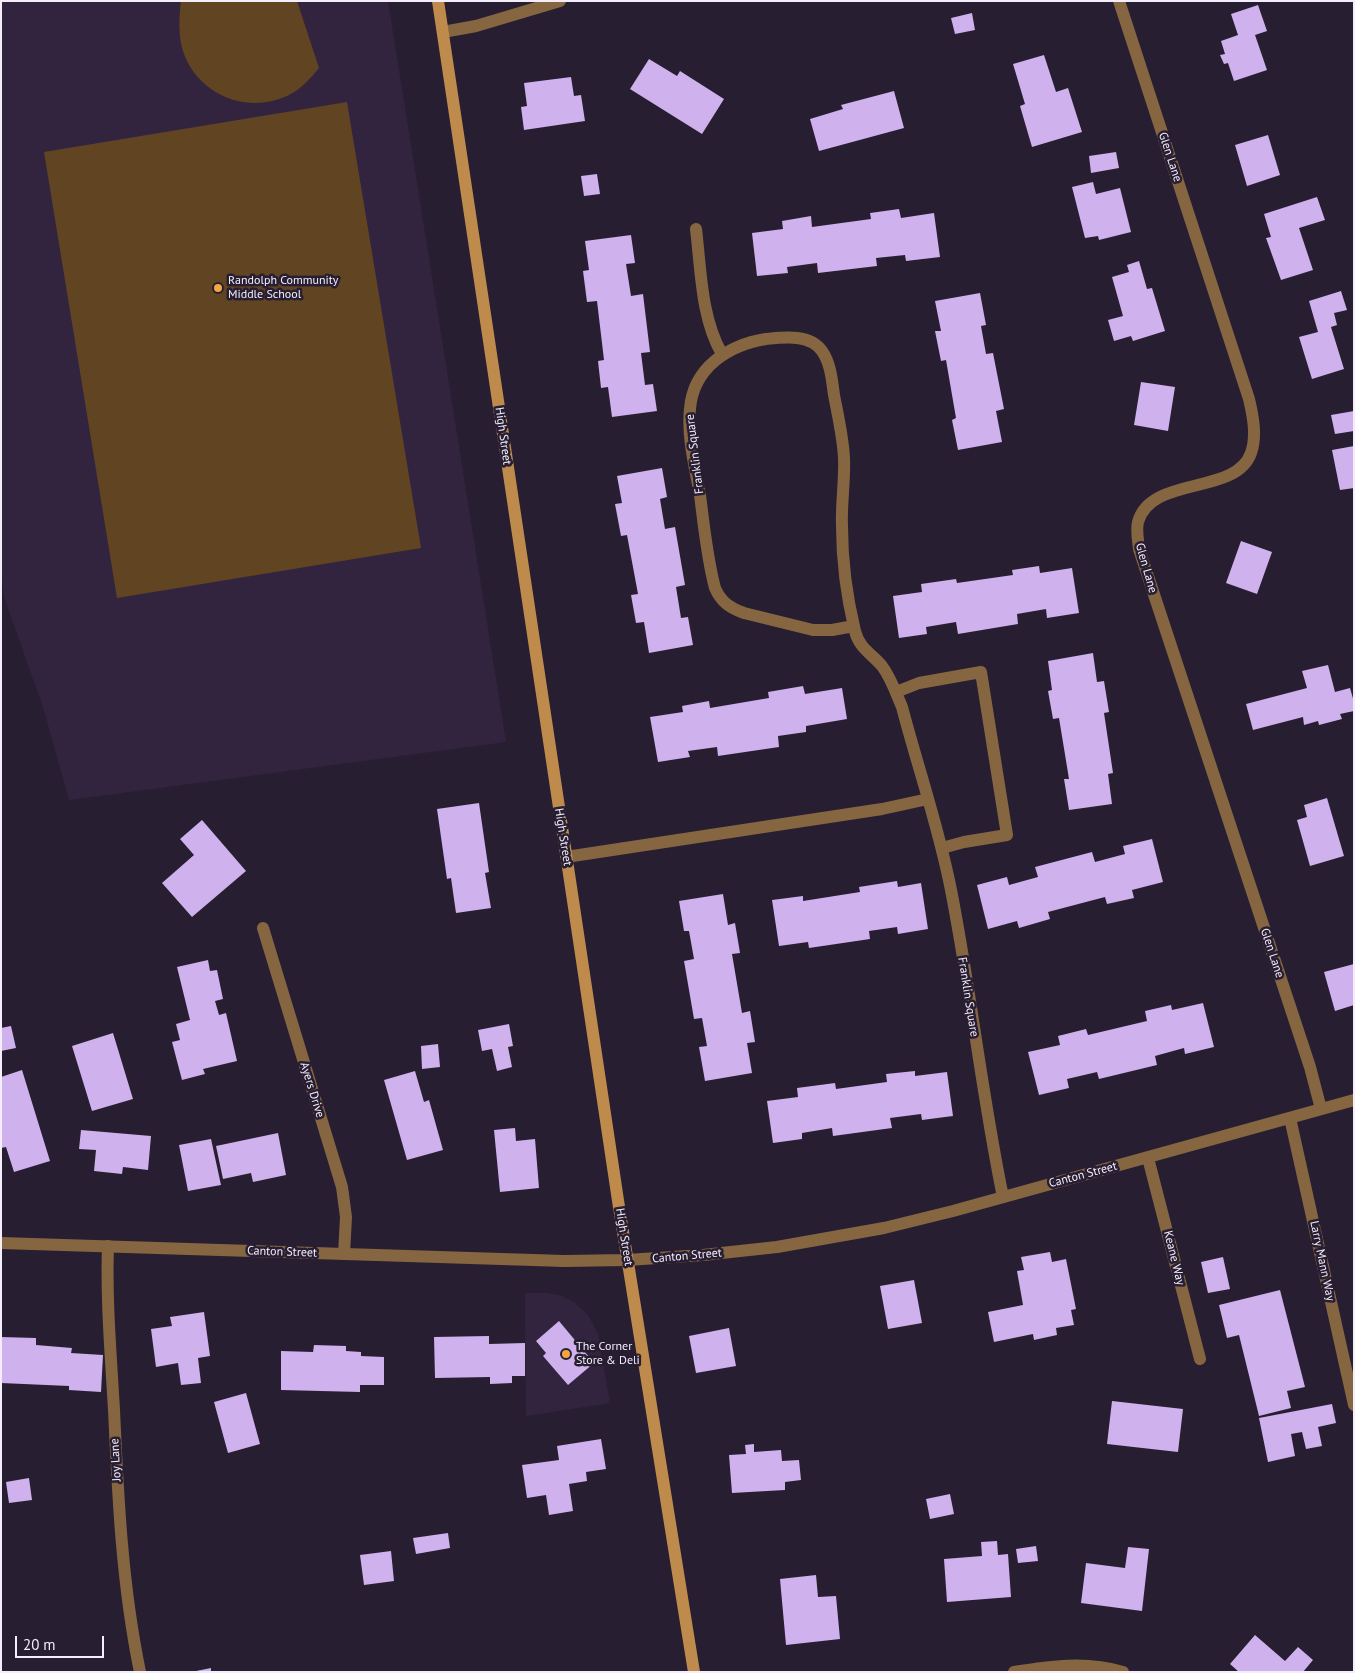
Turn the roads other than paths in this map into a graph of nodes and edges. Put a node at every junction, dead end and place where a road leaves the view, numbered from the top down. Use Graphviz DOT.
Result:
graph roads {
  1 [pos="438,1"];
  2 [pos="560,1"];
  3 [pos="1119,1"];
  4 [pos="443,32"];
  5 [pos="696,229"];
  6 [pos="722,354"];
  7 [pos="854,626"];
  8 [pos="896,692"];
  9 [pos="928,798"];
  10 [pos="942,848"];
  11 [pos="566,857"];
  12 [pos="262,928"];
  13 [pos="1354,1100"];
  14 [pos="1320,1109"];
  15 [pos="1290,1118"];
  16 [pos="1148,1158"];
  17 [pos="1003,1197"];
  18 [pos="1,1243"];
  19 [pos="108,1246"];
  20 [pos="344,1254"];
  21 [pos="627,1260"];
  22 [pos="1200,1359"];
  23 [pos="1354,1405"];
  24 [pos="140,1672"];
  25 [pos="694,1672"];
  26 [pos="1014,1672"];
  27 [pos="1123,1672"];
  1 -- 4 [label="main road, High Street"];
  2 -- 4 [label="street"];
  3 -- 14 [label="street, Glen Lane"];
  4 -- 11 [label="main road, High Street"];
  5 -- 6 [label="street"];
  6 -- 7 [label="street, Franklin Square"];
  6 -- 7 [label="street, Franklin Square"];
  7 -- 8 [label="street, Franklin Square"];
  8 -- 9 [label="street, Franklin Square"];
  8 -- 10 [label="street"];
  9 -- 10 [label="street, Franklin Square"];
  9 -- 11 [label="street"];
  10 -- 17 [label="street, Franklin Square"];
  11 -- 21 [label="main road, High Street"];
  12 -- 20 [label="street, Ayers Drive"];
  13 -- 14 [label="street, Canton Street"];
  14 -- 15 [label="street, Canton Street"];
  15 -- 16 [label="street, Canton Street"];
  15 -- 23 [label="street, Larry Mann Way"];
  16 -- 17 [label="street, Canton Street"];
  16 -- 22 [label="street, Keane Way"];
  17 -- 21 [label="street, Canton Street"];
  18 -- 19 [label="street, Canton Street"];
  19 -- 20 [label="street, Canton Street"];
  19 -- 24 [label="street, Joy Lane"];
  20 -- 21 [label="street, Canton Street"];
  21 -- 25 [label="main road, High Street"];
  26 -- 27 [label="street"];
}
